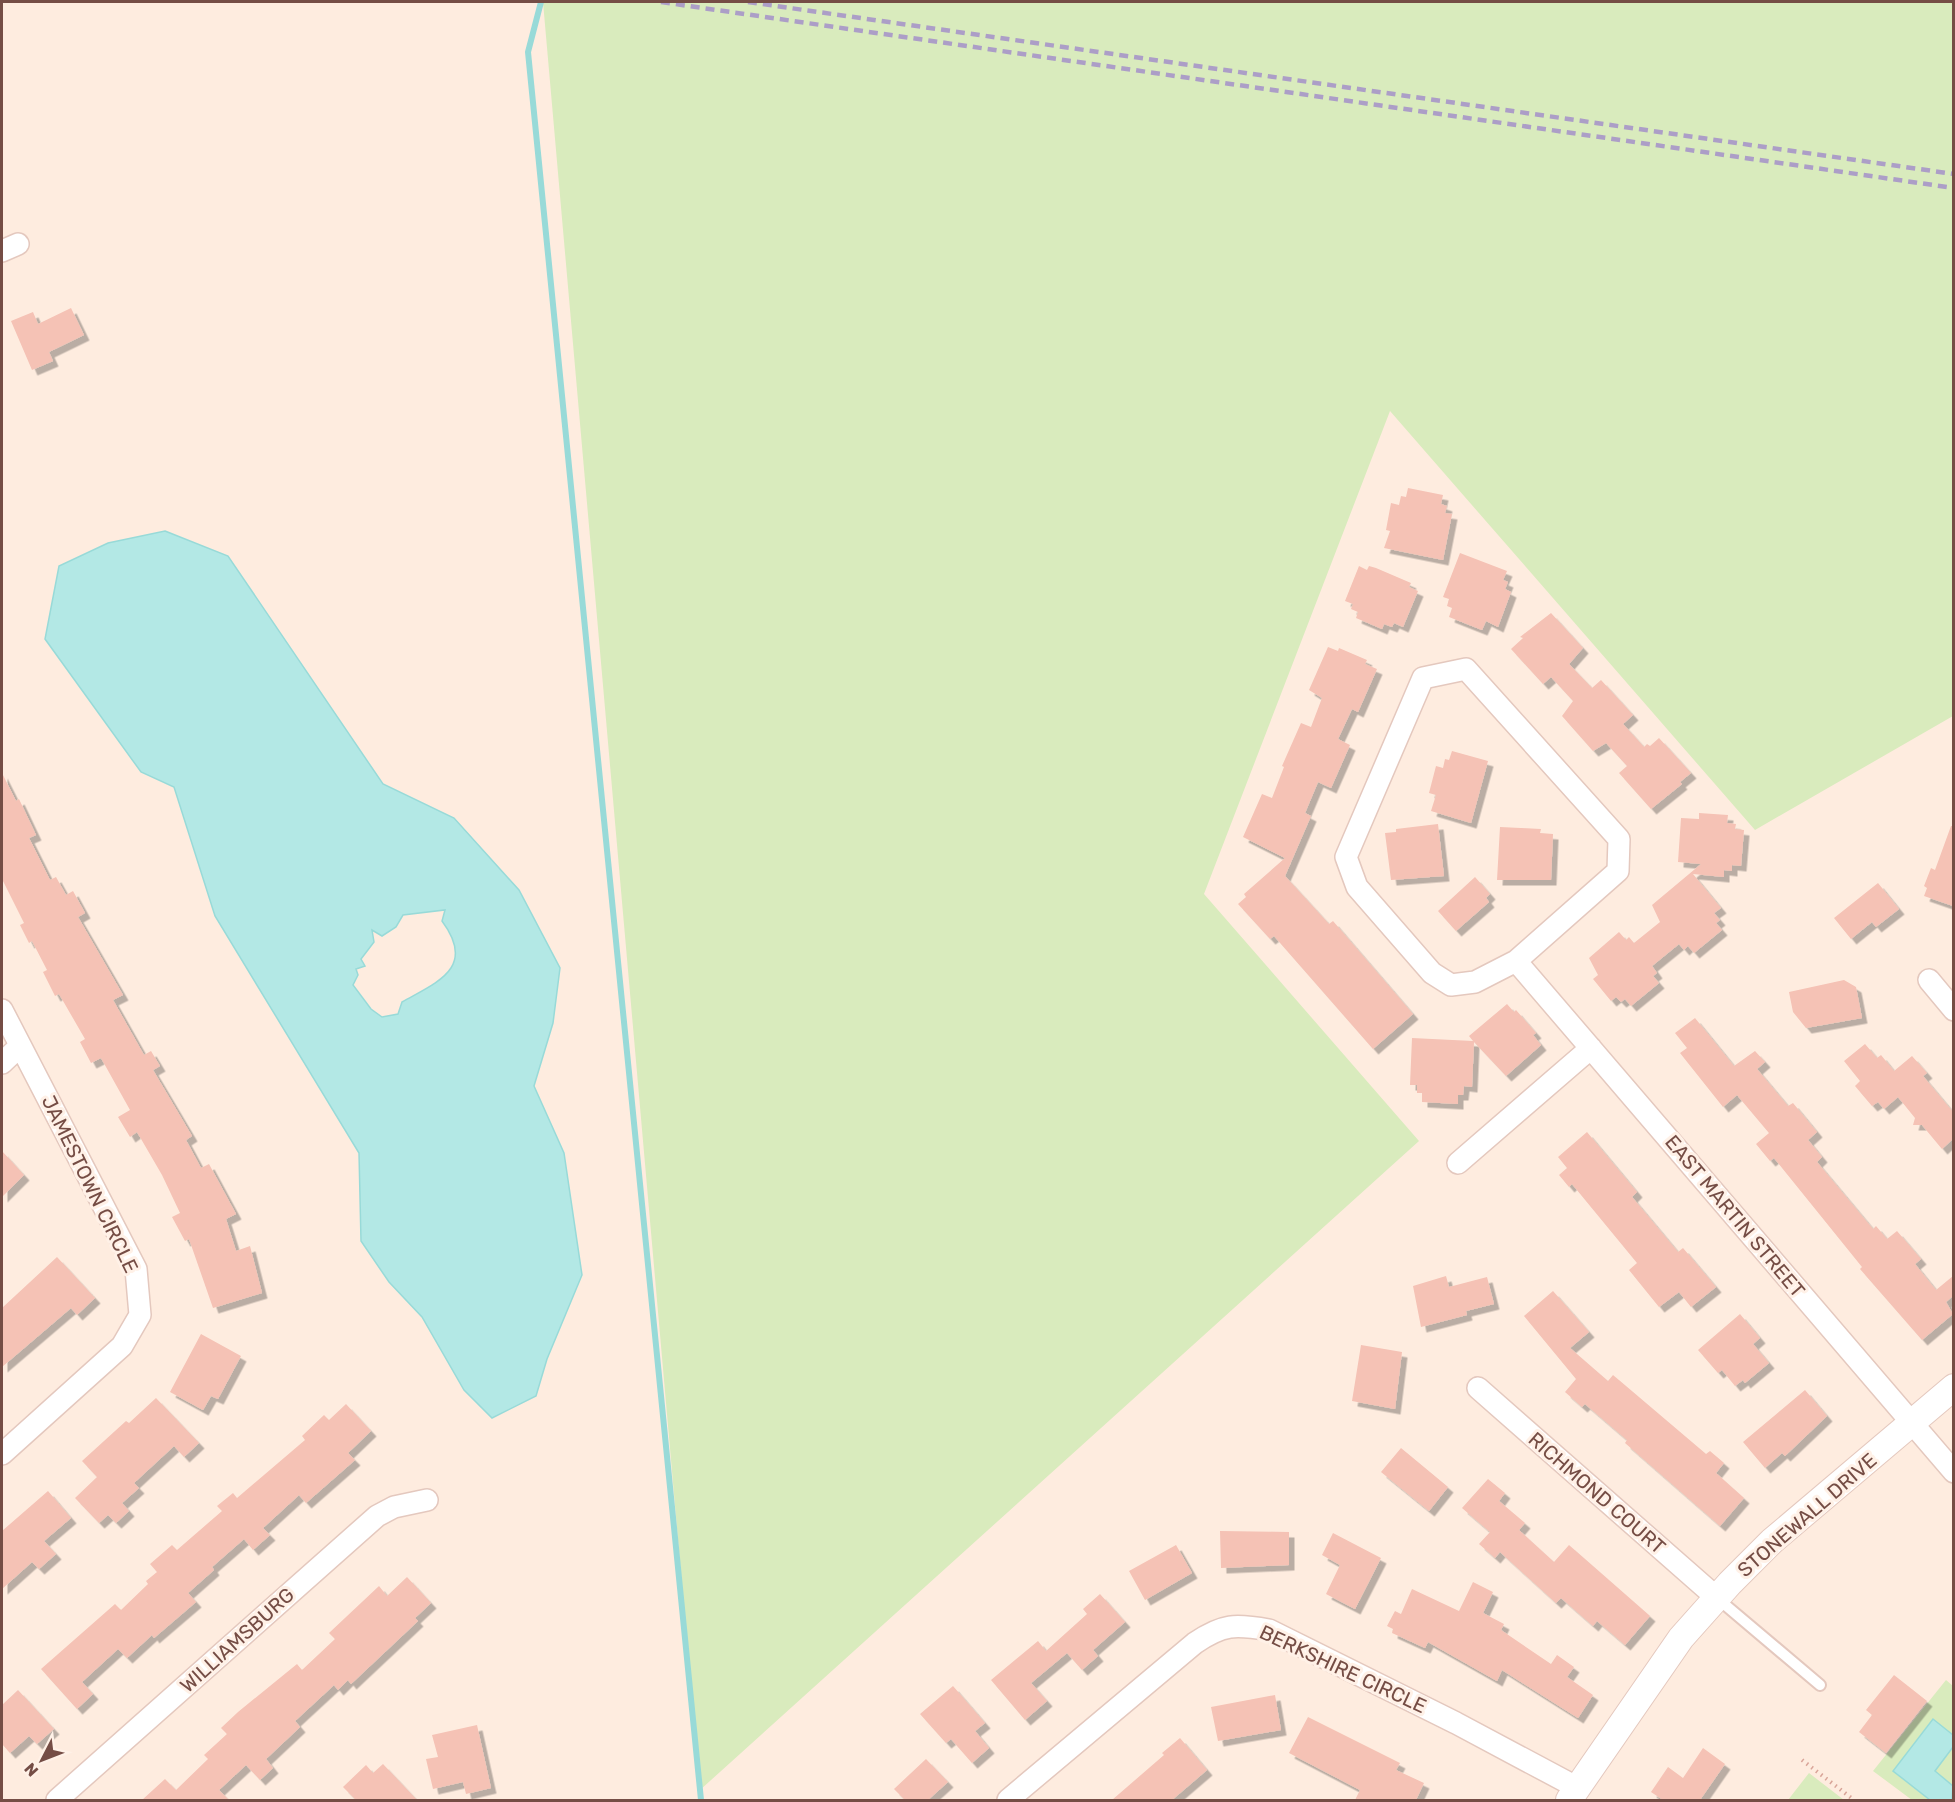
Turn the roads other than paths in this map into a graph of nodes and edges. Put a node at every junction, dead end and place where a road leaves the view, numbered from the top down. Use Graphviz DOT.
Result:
graph roads {
  1 [pos="1516,961"];
  2 [pos="1929,980"];
  3 [pos="2,1010"];
  4 [pos="1953,1010"];
  5 [pos="20,1046"];
  6 [pos="1590,1048"];
  7 [pos="2,1063"];
  8 [pos="1458,1163"];
  9 [pos="1953,1387"];
  10 [pos="1478,1388"];
  11 [pos="1912,1424"];
  12 [pos="2,1454"];
  13 [pos="1953,1472"];
  14 [pos="427,1500"];
  15 [pos="1717,1598"];
  16 [pos="1820,1685"];
  17 [pos="1573,1794"];
  18 [pos="57,1800"];
  19 [pos="1008,1800"];
  1 -- 1 [label="street"];
  1 -- 6 [label="street, EAST MARTIN STREET"];
  2 -- 4 [label="street"];
  3 -- 5 [label="street, JAMESTOWN CIRCLE"];
  5 -- 7 [label="street"];
  5 -- 12 [label="street, JAMESTOWN CIRCLE"];
  6 -- 8 [label="street"];
  6 -- 11 [label="street, EAST MARTIN STREET"];
  9 -- 11 [label="street, STONEWALL DRIVE"];
  10 -- 15 [label="street, RICHMOND COURT"];
  11 -- 13 [label="street, EAST MARTIN STREET"];
  11 -- 15 [label="street, STONEWALL DRIVE"];
  14 -- 18 [label="street, WILLIAMSBURG"];
  15 -- 16 [label="lane"];
  15 -- 17 [label="street, STONEWALL DRIVE"];
  17 -- 19 [label="street, BERKSHIRE CIRCLE"];
}
